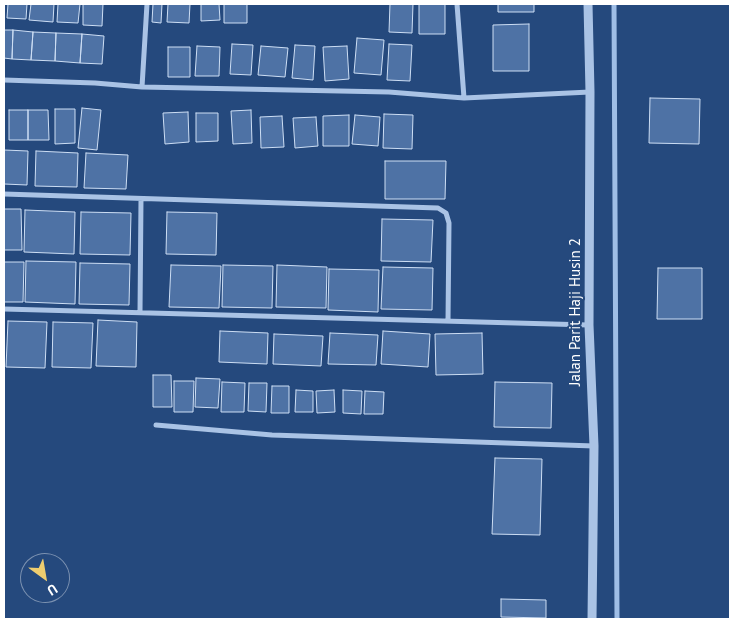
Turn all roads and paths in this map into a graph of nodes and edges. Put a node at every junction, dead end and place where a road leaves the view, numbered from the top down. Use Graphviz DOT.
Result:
graph roads {
  1 [pos="147,4"];
  2 [pos="457,4"];
  3 [pos="588,4"];
  4 [pos="4,80"];
  5 [pos="142,87"];
  6 [pos="590,92"];
  7 [pos="464,98"];
  8 [pos="4,194"];
  9 [pos="141,198"];
  10 [pos="4,309"];
  11 [pos="140,312"];
  12 [pos="448,321"];
  13 [pos="589,325"];
  14 [pos="156,424"];
  15 [pos="594,446"];
  16 [pos="592,619"];
  1 -- 5 [label="street"];
  2 -- 7 [label="street"];
  3 -- 6 [label="street, Jalan Parit Haji Husin 2"];
  4 -- 5 [label="street"];
  5 -- 7 [label="street"];
  6 -- 7 [label="street"];
  6 -- 13 [label="street, Jalan Parit Haji Husin 2"];
  8 -- 9 [label="street"];
  9 -- 11 [label="street"];
  9 -- 12 [label="street"];
  10 -- 11 [label="street"];
  11 -- 12 [label="street"];
  12 -- 13 [label="street"];
  13 -- 15 [label="street, Jalan Parit Haji Husin 2"];
  14 -- 15 [label="street"];
  15 -- 16 [label="street, Jalan Parit Haji Husin 2"];
}
